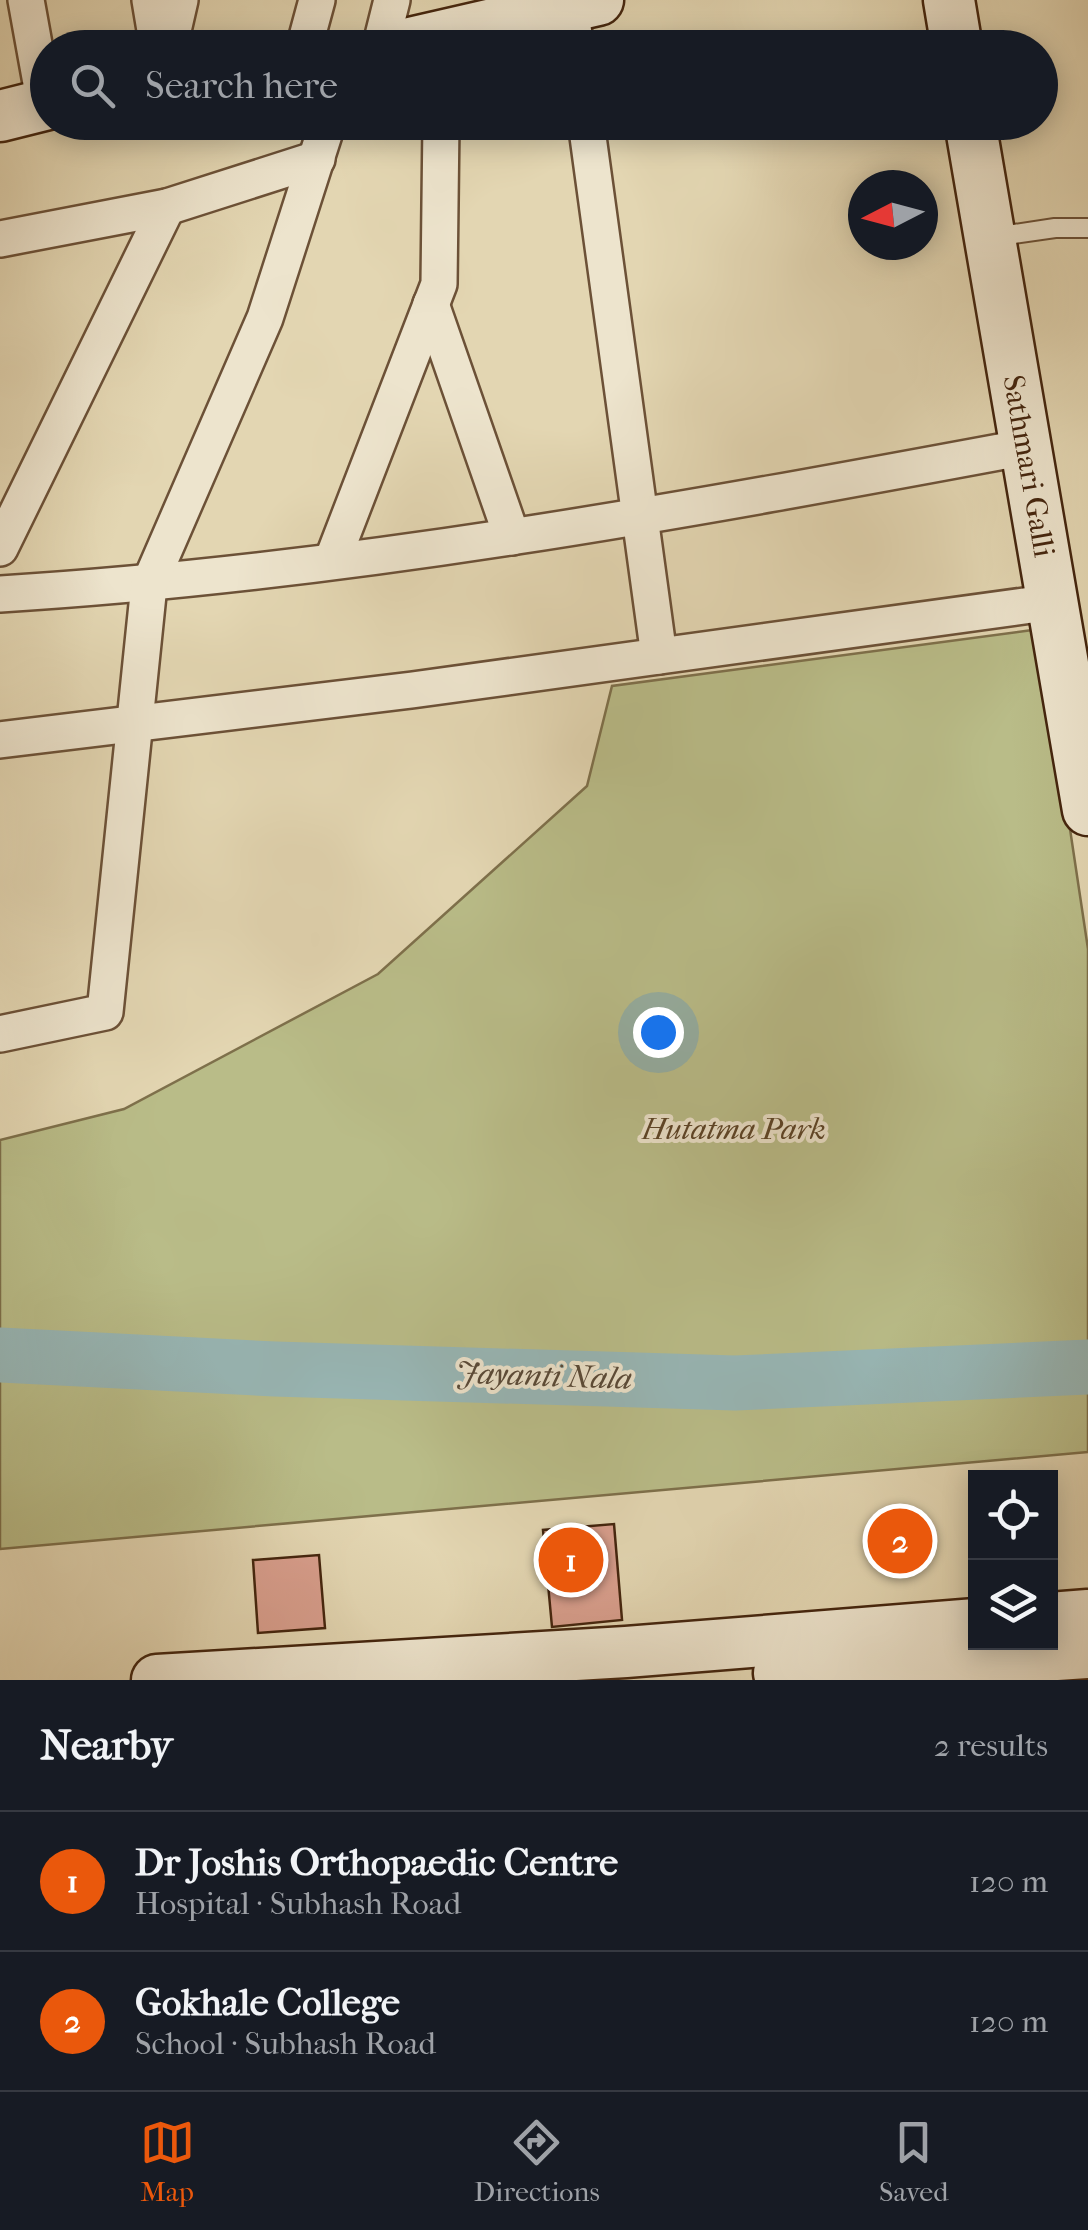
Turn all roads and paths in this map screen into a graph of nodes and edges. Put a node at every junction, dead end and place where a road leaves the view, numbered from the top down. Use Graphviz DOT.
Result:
graph roads {
  1 [pos="26,0"];
  2 [pos="150,0"];
  3 [pos="180,0"];
  4 [pos="317,0"];
  5 [pos="392,0"];
  6 [pos="949,0"];
  7 [pos="578,13"];
  8 [pos="155,30"];
  9 [pos="173,30"];
  10 [pos="309,30"];
  11 [pos="384,30"];
  12 [pos="495,30"];
  13 [pos="954,30"];
  14 [pos="30,86"];
  15 [pos="322,140"];
  16 [pos="441,140"];
  17 [pos="588,140"];
  18 [pos="973,140"];
  19 [pos="316,159"];
  20 [pos="167,207"];
  21 [pos="1088,228"];
  22 [pos="990,237"];
  23 [pos="0,239"];
  24 [pos="431,304"];
  25 [pos="1026,447"];
  26 [pos="638,516"];
  27 [pos="512,537"];
  28 [pos="0,548"];
  29 [pos="332,560"];
  30 [pos="148,585"];
  31 [pos="0,594"];
  32 [pos="1053,602"];
  33 [pos="659,656"];
  34 [pos="134,724"];
  35 [pos="0,740"];
  36 [pos="1088,810"];
  37 [pos="0,1034"];
  38 [pos="1088,1615"];
  39 [pos="1058,1617"];
  40 [pos="968,1625"];
  41 [pos="1088,1654"];
  42 [pos="158,1680"];
  43 [pos="661,1680"];
  1 -- 14 [label="street"];
  2 -- 8 [label="street"];
  3 -- 9 [label="street"];
  4 -- 10 [label="street"];
  5 -- 11 [label="street"];
  6 -- 13 [label="main road"];
  7 -- 12 [label="main road"];
  15 -- 19 [label="street"];
  16 -- 24 [label="street"];
  17 -- 26 [label="street"];
  18 -- 22 [label="main road, Sathmari Galli"];
  19 -- 20 [label="street"];
  19 -- 30 [label="street"];
  20 -- 23 [label="street"];
  20 -- 28 [label="street"];
  21 -- 22 [label="lane"];
  22 -- 25 [label="main road, Sathmari Galli"];
  24 -- 27 [label="street"];
  24 -- 29 [label="street"];
  25 -- 26 [label="street"];
  25 -- 32 [label="main road, Sathmari Galli"];
  26 -- 27 [label="street"];
  26 -- 33 [label="street"];
  27 -- 29 [label="street"];
  29 -- 30 [label="street"];
  30 -- 31 [label="street"];
  30 -- 34 [label="street"];
  32 -- 33 [label="street"];
  32 -- 36 [label="main road, Sathmari Galli"];
  33 -- 34 [label="street"];
  34 -- 35 [label="street"];
  34 -- 37 [label="street"];
  38 -- 39 [label="main road"];
  40 -- 42 [label="main road"];
  41 -- 43 [label="main road"];
}
